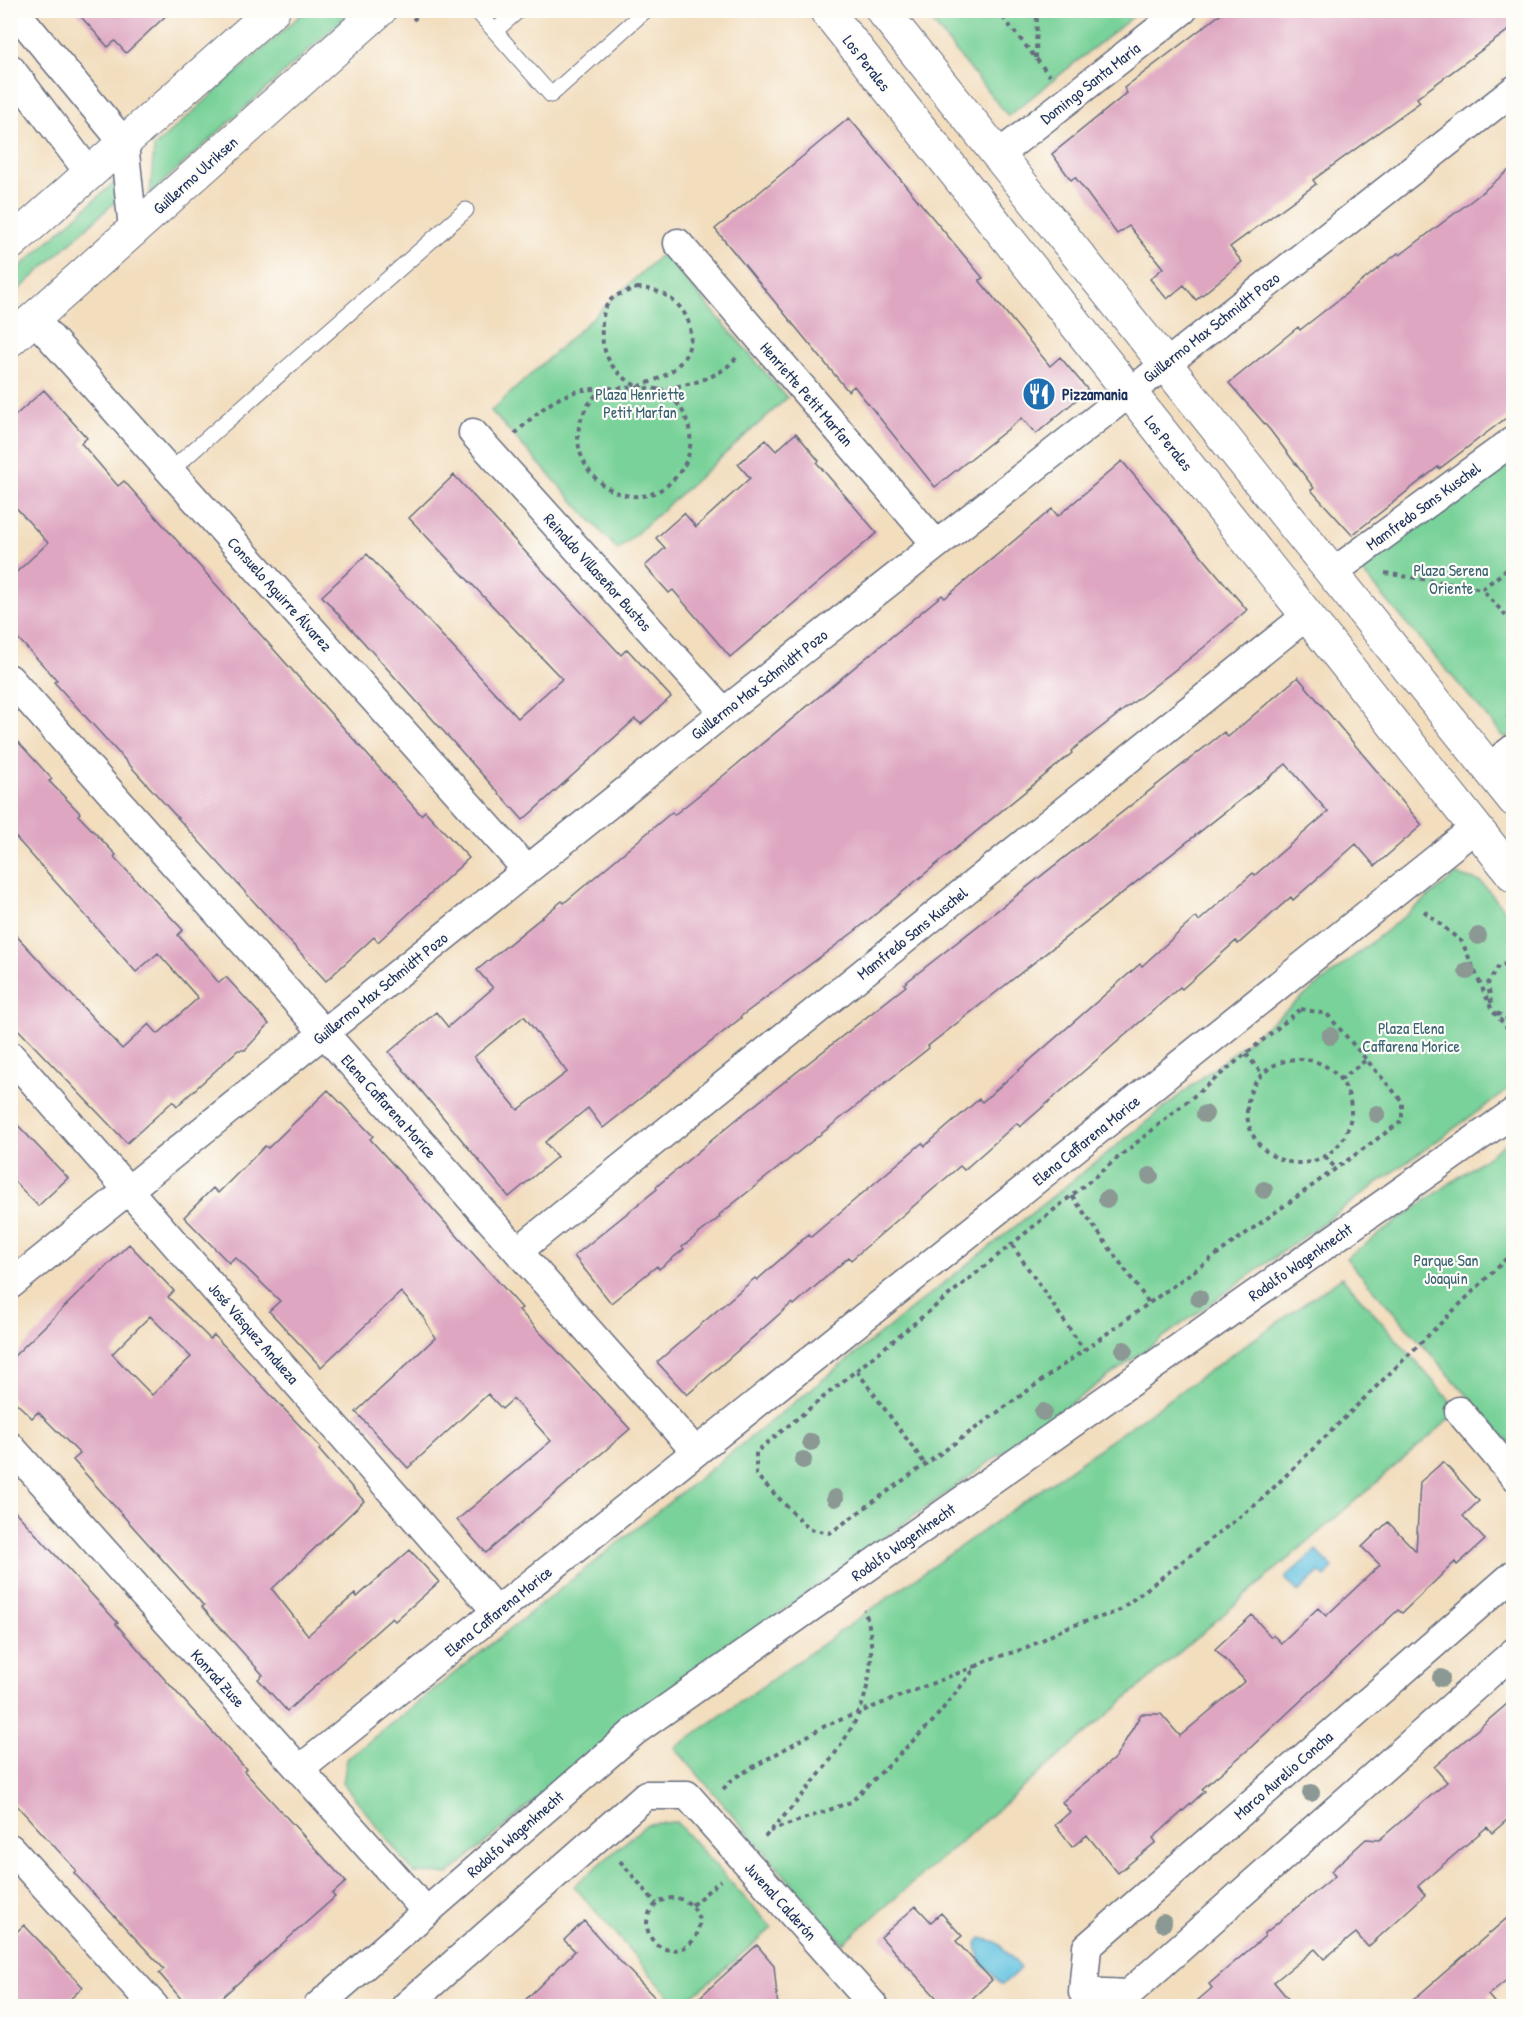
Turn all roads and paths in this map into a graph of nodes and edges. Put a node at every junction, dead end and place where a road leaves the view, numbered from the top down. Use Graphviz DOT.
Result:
graph roads {
  1 [pos="14,10"];
  2 [pos="273,10"];
  3 [pos="380,10"];
  4 [pos="476,10"];
  5 [pos="519,10"];
  6 [pos="646,10"];
  7 [pos="826,10"];
  8 [pos="882,10"];
  9 [pos="997,10"];
  10 [pos="1036,10"];
  11 [pos="1183,10"];
  12 [pos="495,31"];
  13 [pos="1036,58"];
  14 [pos="10,68"];
  15 [pos="1514,90"];
  16 [pos="1069,100"];
  17 [pos="124,143"];
  18 [pos="998,155"];
  19 [pos="90,174"];
  20 [pos="466,210"];
  21 [pos="133,229"];
  22 [pos="678,243"];
  23 [pos="10,244"];
  24 [pos="22,330"];
  25 [pos="758,337"];
  26 [pos="1165,363"];
  27 [pos="637,387"];
  28 [pos="601,390"];
  29 [pos="659,390"];
  30 [pos="1128,392"];
  31 [pos="473,433"];
  32 [pos="1514,440"];
  33 [pos="493,454"];
  34 [pos="170,471"];
  35 [pos="936,544"];
  36 [pos="1514,564"];
  37 [pos="1337,570"];
  38 [pos="1482,589"];
  39 [pos="1306,616"];
  40 [pos="1514,625"];
  41 [pos="1514,672"];
  42 [pos="10,679"];
  43 [pos="724,712"];
  44 [pos="1502,757"];
  45 [pos="1514,800"];
  46 [pos="1475,828"];
  47 [pos="526,869"];
  48 [pos="1514,876"];
  49 [pos="1395,891"];
  50 [pos="1514,963"];
  51 [pos="1492,1010"];
  52 [pos="1514,1022"];
  53 [pos="325,1034"];
  54 [pos="1514,1036"];
  55 [pos="1246,1054"];
  56 [pos="10,1055"];
  57 [pos="1366,1060"];
  58 [pos="1262,1074"];
  59 [pos="1340,1080"];
  60 [pos="1514,1112"];
  61 [pos="1325,1156"];
  62 [pos="1336,1169"];
  63 [pos="129,1190"];
  64 [pos="1072,1196"];
  65 [pos="1012,1245"];
  66 [pos="518,1251"];
  67 [pos="1514,1251"];
  68 [pos="10,1285"];
  69 [pos="1149,1303"];
  70 [pos="1084,1350"];
  71 [pos="857,1371"];
  72 [pos="1459,1411"];
  73 [pos="10,1446"];
  74 [pos="696,1452"];
  75 [pos="925,1464"];
  76 [pos="1514,1476"];
  77 [pos="1514,1574"];
  78 [pos="851,1579"];
  79 [pos="497,1612"];
  80 [pos="1514,1652"];
  81 [pos="977,1666"];
  82 [pos="859,1713"];
  83 [pos="300,1769"];
  84 [pos="694,1803"];
  85 [pos="770,1831"];
  86 [pos="599,1836"];
  87 [pos="10,1848"];
  88 [pos="744,1860"];
  89 [pos="656,1903"];
  90 [pos="426,1911"];
  91 [pos="1075,1999"];
  92 [pos="154,2007"];
  93 [pos="318,2007"];
  94 [pos="406,2007"];
  95 [pos="874,2007"];
  1 -- 17 [label="street"];
  2 -- 17 [label="main road"];
  3 -- 21 [label="main road, Guillermo Ulriksen"];
  4 -- 12 [label="lane"];
  5 -- 12 [label="lane"];
  6 -- 12 [label="lane"];
  7 -- 30 [label="main road, Los Perales"];
  8 -- 18 [label="main road"];
  9 -- 13 [label="path"];
  10 -- 13 [label="path"];
  11 -- 16 [label="street, Domingo Santa María"];
  13 -- 16 [label="path"];
  14 -- 19 [label="street"];
  15 -- 26 [label="street, Guillermo Max Schmidtt Pozo"];
  16 -- 18 [label="street, Domingo Santa María"];
  17 -- 19 [label="main road"];
  17 -- 21 [label="street"];
  18 -- 26 [label="main road"];
  19 -- 23 [label="main road"];
  20 -- 34 [label="lane"];
  21 -- 24 [label="main road, Guillermo Ulriksen"];
  22 -- 25 [label="street, Henriette Petit Marfan"];
  24 -- 34 [label="street, Consuelo Aguirre Álvarez"];
  25 -- 29 [label="path"];
  25 -- 35 [label="street, Henriette Petit Marfan"];
  26 -- 30 [label="street, Guillermo Max Schmidtt Pozo"];
  26 -- 37 [label="main road"];
  27 -- 27 [label="path"];
  27 -- 28 [label="path"];
  27 -- 29 [label="path"];
  28 -- 29 [label="path"];
  28 -- 33 [label="path"];
  30 -- 35 [label="street, Guillermo Max Schmidtt Pozo"];
  30 -- 39 [label="main road, Los Perales"];
  31 -- 33 [label="street, Reinaldo Villaseñor Bustos"];
  32 -- 37 [label="street, Mamfredo Sans Kuschel"];
  33 -- 43 [label="street, Reinaldo Villaseñor Bustos"];
  34 -- 47 [label="street, Consuelo Aguirre Álvarez"];
  35 -- 43 [label="street, Guillermo Max Schmidtt Pozo"];
  36 -- 38 [label="path"];
  37 -- 38 [label="path"];
  37 -- 44 [label="main road"];
  38 -- 40 [label="path"];
  39 -- 46 [label="main road, Los Perales"];
  39 -- 66 [label="street, Mamfredo Sans Kuschel"];
  41 -- 44 [label="path"];
  42 -- 53 [label="street, Elena Caffarena Morice"];
  43 -- 47 [label="street, Guillermo Max Schmidtt Pozo"];
  44 -- 45 [label="main road"];
  46 -- 48 [label="main road, Los Perales"];
  46 -- 49 [label="street, Elena Caffarena Morice"];
  47 -- 53 [label="street, Guillermo Max Schmidtt Pozo"];
  49 -- 51 [label="path"];
  49 -- 74 [label="street, Elena Caffarena Morice"];
  50 -- 51 [label="path"];
  51 -- 52 [label="path"];
  51 -- 54 [label="path"];
  53 -- 63 [label="street, Guillermo Max Schmidtt Pozo"];
  53 -- 66 [label="street, Elena Caffarena Morice"];
  55 -- 57 [label="path"];
  55 -- 58 [label="path"];
  55 -- 64 [label="path"];
  56 -- 63 [label="street, José Vásquez Andueza"];
  57 -- 59 [label="path"];
  57 -- 62 [label="path"];
  58 -- 59 [label="path"];
  58 -- 61 [label="path"];
  59 -- 61 [label="path"];
  60 -- 78 [label="street, Rodolfo Wagenknecht"];
  61 -- 62 [label="path"];
  62 -- 69 [label="path"];
  63 -- 68 [label="street, Guillermo Max Schmidtt Pozo"];
  63 -- 79 [label="street, José Vásquez Andueza"];
  64 -- 65 [label="path"];
  64 -- 69 [label="path"];
  65 -- 70 [label="path"];
  65 -- 71 [label="path"];
  66 -- 74 [label="street, Elena Caffarena Morice"];
  67 -- 81 [label="path"];
  69 -- 70 [label="path"];
  70 -- 75 [label="path"];
  71 -- 75 [label="path"];
  71 -- 75 [label="path"];
  72 -- 76 [label="street"];
  73 -- 83 [label="street, Konrad Zuse"];
  74 -- 79 [label="street, Elena Caffarena Morice"];
  77 -- 91 [label="street, Marco Aurelio Concha"];
  78 -- 82 [label="path"];
  78 -- 90 [label="street, Rodolfo Wagenknecht"];
  79 -- 83 [label="street, Elena Caffarena Morice"];
  80 -- 91 [label="street, Marco Aurelio Concha"];
  81 -- 82 [label="path"];
  81 -- 85 [label="path"];
  82 -- 84 [label="path"];
  82 -- 85 [label="path"];
  83 -- 90 [label="street, Konrad Zuse"];
  84 -- 86 [label="street"];
  84 -- 88 [label="street, Juvenal Calderón"];
  85 -- 88 [label="path"];
  86 -- 89 [label="path"];
  86 -- 94 [label="street"];
  87 -- 92 [label="street"];
  88 -- 95 [label="street, Juvenal Calderón"];
  89 -- 89 [label="path"];
  90 -- 93 [label="street, Rodolfo Wagenknecht"];
}
